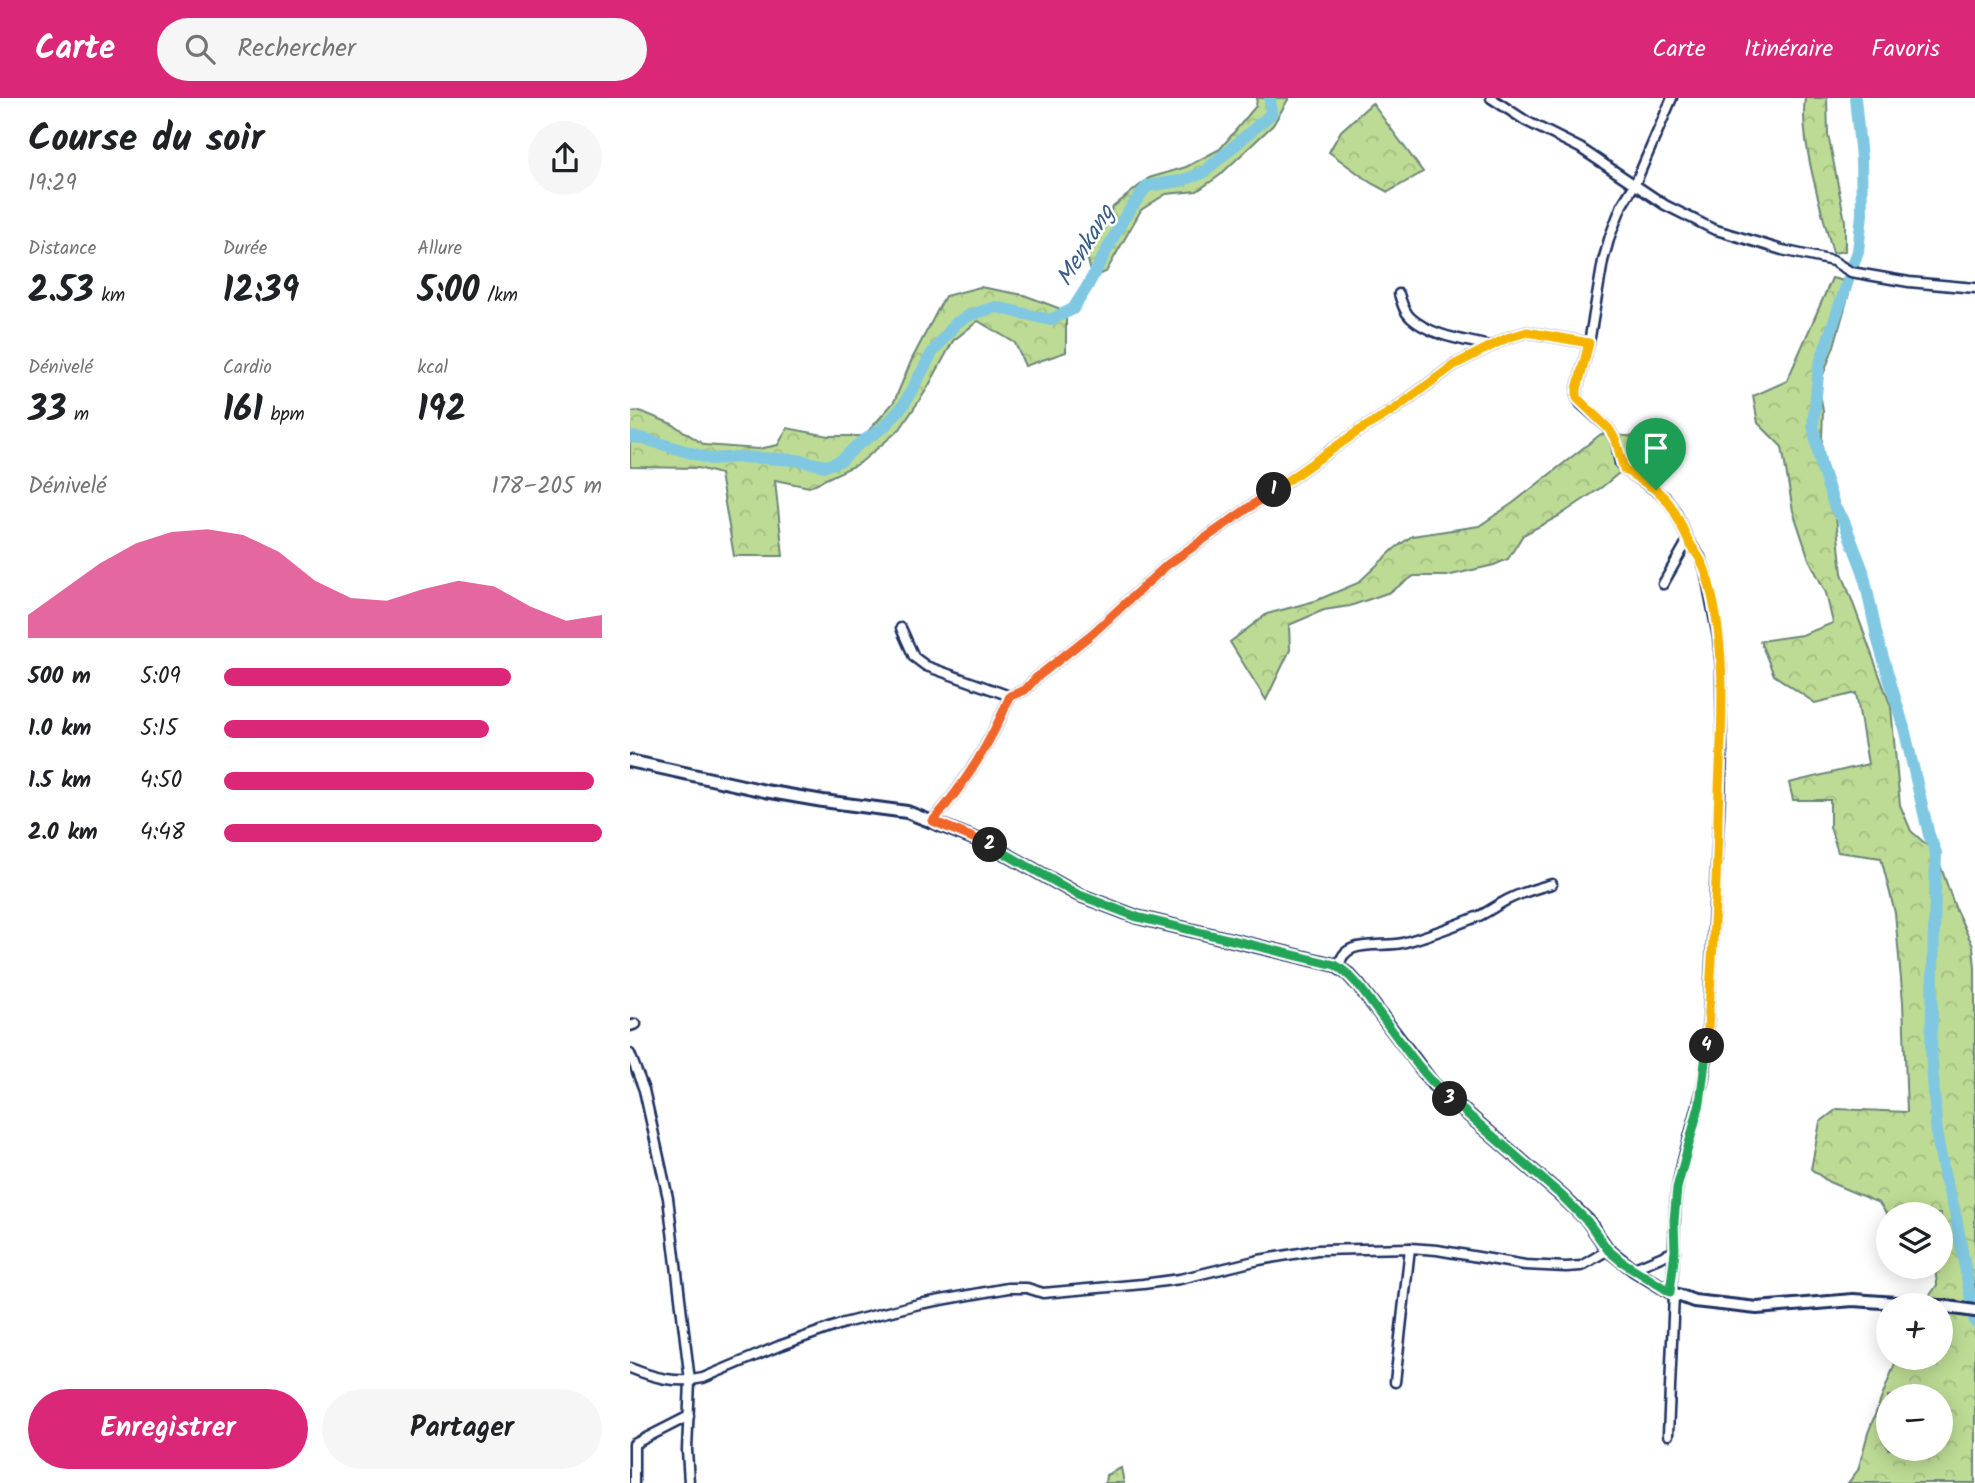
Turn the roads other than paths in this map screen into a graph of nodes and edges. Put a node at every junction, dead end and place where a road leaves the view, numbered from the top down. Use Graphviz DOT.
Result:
graph roads {
  1 [pos="1491,98"];
  2 [pos="1672,98"];
  3 [pos="1635,184"];
  4 [pos="1975,288"];
  5 [pos="1399,294"];
  6 [pos="1589,343"];
  7 [pos="1490,346"];
  8 [pos="1688,540"];
  9 [pos="1663,584"];
  10 [pos="901,628"];
  11 [pos="1010,696"];
  12 [pos="630,761"];
  13 [pos="933,821"];
  14 [pos="1552,884"];
  15 [pos="1340,968"];
  16 [pos="630,1054"];
  17 [pos="1410,1248"];
  18 [pos="1608,1250"];
  19 [pos="1675,1251"];
  20 [pos="1621,1261"];
  21 [pos="1672,1293"];
  22 [pos="1876,1302"];
  23 [pos="1953,1308"];
  24 [pos="1975,1311"];
  25 [pos="630,1368"];
  26 [pos="690,1381"];
  27 [pos="1395,1382"];
  28 [pos="689,1416"];
  29 [pos="1668,1434"];
  30 [pos="634,1483"];
  31 [pos="688,1483"];
  1 -- 3 [label="street"];
  2 -- 3 [label="street"];
  3 -- 4 [label="street"];
  3 -- 6 [label="street"];
  5 -- 7 [label="street"];
  6 -- 7 [label="street"];
  6 -- 8 [label="street"];
  7 -- 11 [label="street"];
  8 -- 9 [label="street"];
  8 -- 19 [label="street"];
  10 -- 11 [label="street"];
  11 -- 13 [label="street"];
  12 -- 13 [label="street"];
  13 -- 15 [label="street"];
  14 -- 15 [label="street"];
  15 -- 18 [label="street"];
  16 -- 26 [label="street"];
  17 -- 18 [label="street"];
  17 -- 26 [label="street"];
  17 -- 27 [label="street"];
  18 -- 20 [label="street"];
  19 -- 20 [label="street"];
  19 -- 21 [label="street"];
  20 -- 21 [label="street"];
  21 -- 22 [label="street"];
  21 -- 29 [label="street"];
  23 -- 24 [label="street"];
  25 -- 26 [label="street"];
  26 -- 28 [label="street"];
  28 -- 30 [label="street"];
  28 -- 31 [label="street"];
}
